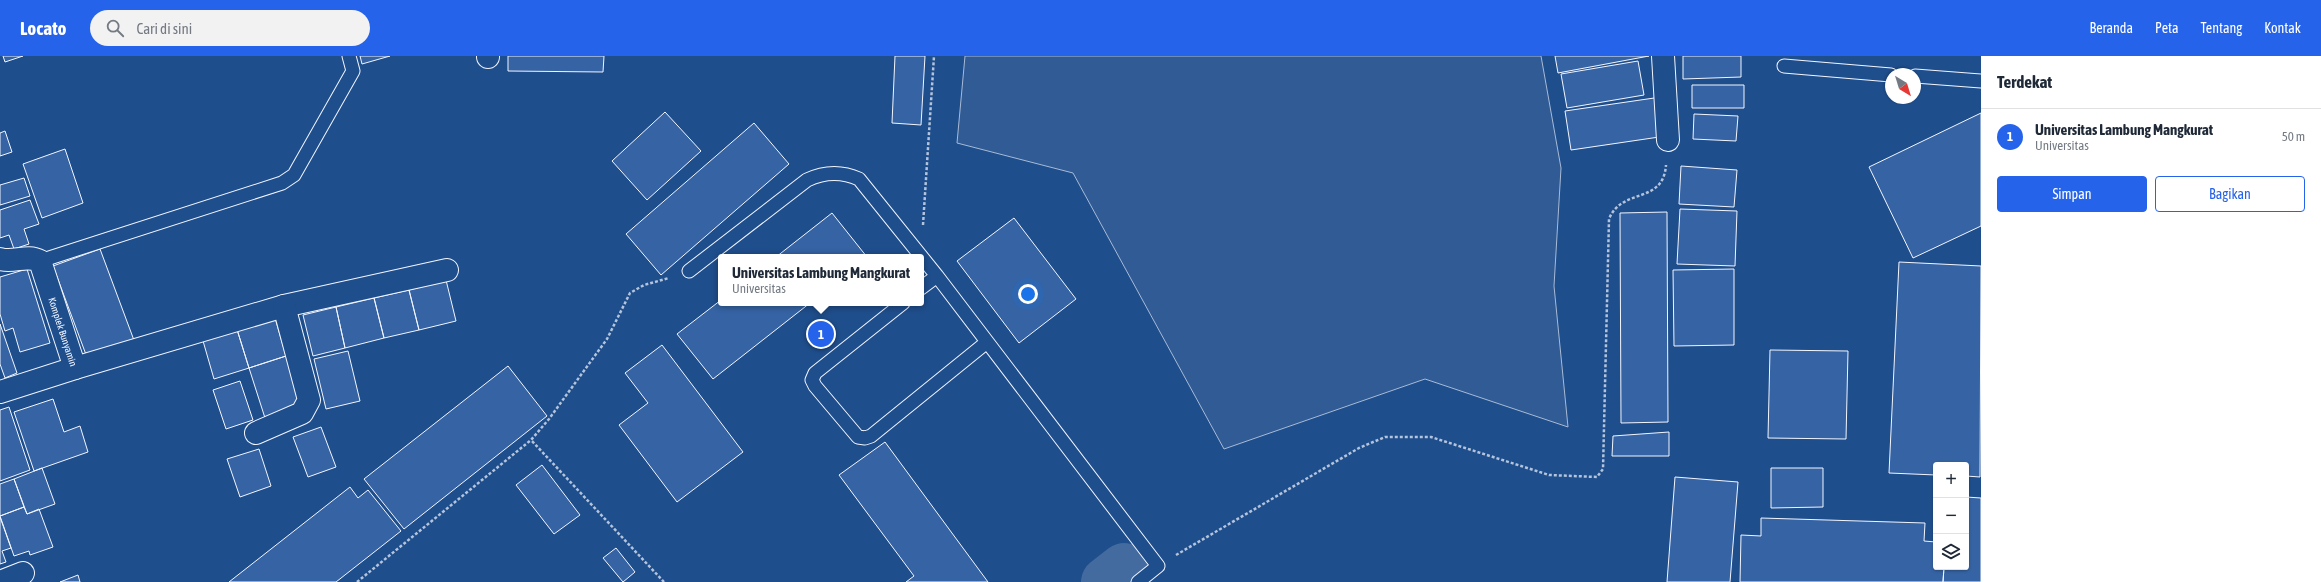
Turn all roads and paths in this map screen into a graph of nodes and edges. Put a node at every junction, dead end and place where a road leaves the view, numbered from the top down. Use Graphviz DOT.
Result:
graph roads {
  1 [pos="349,56"];
  2 [pos="934,56"];
  3 [pos="1663,56"];
  4 [pos="1784,66"];
  5 [pos="1885,74"];
  6 [pos="1921,76"];
  7 [pos="1981,80"];
  8 [pos="1668,140"];
  9 [pos="920,254"];
  10 [pos="922,254"];
  11 [pos="0,259"];
  12 [pos="924,259"];
  13 [pos="40,261"];
  14 [pos="447,270"];
  15 [pos="689,271"];
  16 [pos="937,276"];
  17 [pos="924,286"];
  18 [pos="284,306"];
  19 [pos="899,306"];
  20 [pos="988,342"];
  21 [pos="75,368"];
  22 [pos="0,392"];
  23 [pos="256,433"];
  24 [pos="531,440"];
  25 [pos="1158,566"];
  26 [pos="24,573"];
  27 [pos="0,582"];
  28 [pos="357,582"];
  29 [pos="664,582"];
  30 [pos="1138,582"];
  1 -- 13 [label="lane"];
  2 -- 10 [label="path"];
  3 -- 8 [label="street"];
  4 -- 5 [label="lane"];
  6 -- 7 [label="lane"];
  8 -- 25 [label="path"];
  9 -- 15 [label="lane"];
  11 -- 13 [label="street"];
  12 -- 16 [label="lane"];
  13 -- 21 [label="street, Komplek Bunyamin"];
  14 -- 18 [label="street"];
  15 -- 24 [label="path"];
  16 -- 17 [label="lane"];
  16 -- 20 [label="lane"];
  18 -- 21 [label="street"];
  18 -- 23 [label="street"];
  19 -- 20 [label="lane"];
  20 -- 25 [label="lane"];
  21 -- 22 [label="street, Komplek Bunyamin"];
  24 -- 28 [label="path"];
  24 -- 29 [label="path"];
  25 -- 30 [label="lane"];
  26 -- 27 [label="street"];
}
